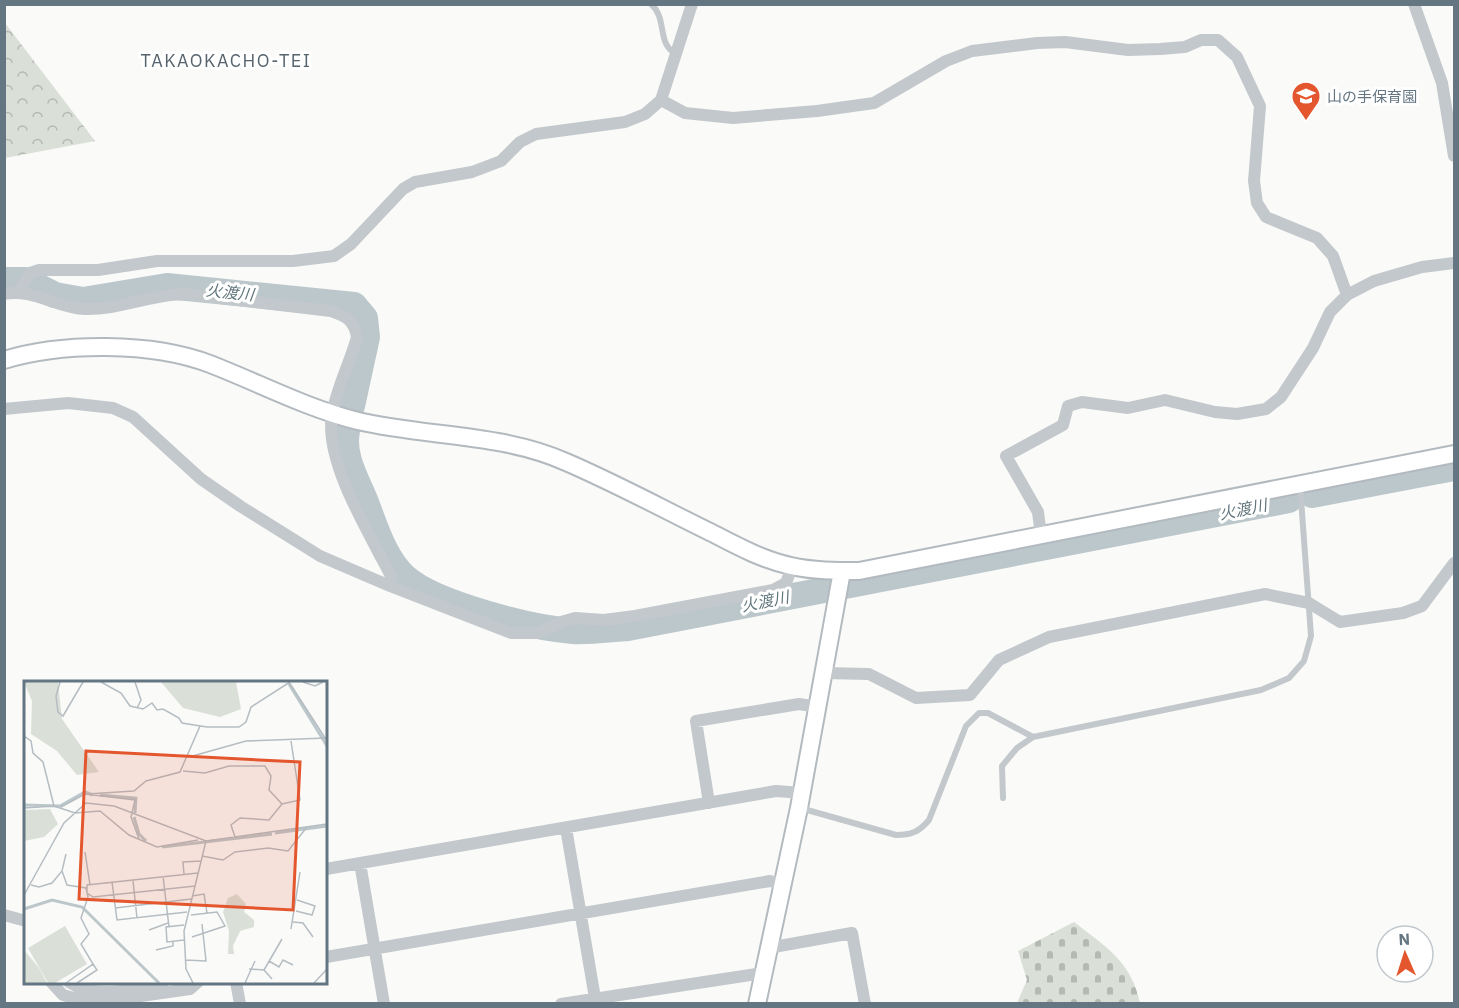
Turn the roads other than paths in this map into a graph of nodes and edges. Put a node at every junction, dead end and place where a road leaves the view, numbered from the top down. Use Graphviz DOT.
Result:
graph roads {
  1 [pos="651,4"];
  2 [pos="1414,4"];
  3 [pos="694,6"];
  4 [pos="677,55"];
  5 [pos="661,100"];
  6 [pos="1455,156"];
  7 [pos="1455,264"];
  8 [pos="20,290"];
  9 [pos="4,294"];
  10 [pos="1347,295"];
  11 [pos="4,360"];
  12 [pos="4,409"];
  13 [pos="332,414"];
  14 [pos="1455,454"];
  15 [pos="1300,484"];
  16 [pos="1041,535"];
  17 [pos="1455,563"];
  18 [pos="792,567"];
  19 [pos="840,582"];
  20 [pos="390,586"];
  21 [pos="1309,603"];
  22 [pos="824,673"];
  23 [pos="818,707"];
  24 [pos="1033,737"];
  25 [pos="1003,798"];
  26 [pos="800,801"];
  27 [pos="709,803"];
  28 [pos="566,828"];
  29 [pos="360,863"];
  30 [pos="327,868"];
  31 [pos="783,884"];
  32 [pos="579,914"];
  33 [pos="4,915"];
  34 [pos="24,920"];
  35 [pos="375,948"];
  36 [pos="768,948"];
  37 [pos="327,957"];
  38 [pos="763,973"];
  39 [pos="52,984"];
  40 [pos="72,984"];
  41 [pos="164,984"];
  42 [pos="196,984"];
  43 [pos="236,984"];
  44 [pos="62,999"];
  45 [pos="596,1001"];
  46 [pos="240,1004"];
  47 [pos="384,1004"];
  48 [pos="561,1004"];
  49 [pos="756,1004"];
  50 [pos="865,1004"];
  1 -- 4 [label="lane"];
  2 -- 6 [label="street"];
  3 -- 4 [label="street"];
  4 -- 5 [label="street"];
  5 -- 8 [label="street"];
  5 -- 10 [label="street"];
  7 -- 10 [label="street"];
  8 -- 9 [label="street"];
  8 -- 13 [label="street"];
  10 -- 16 [label="street"];
  11 -- 13 [label="street"];
  12 -- 20 [label="street"];
  13 -- 18 [label="street"];
  13 -- 20 [label="street"];
  14 -- 15 [label="street"];
  15 -- 16 [label="street"];
  15 -- 21 [label="lane"];
  16 -- 19 [label="street"];
  17 -- 21 [label="street"];
  18 -- 19 [label="street"];
  18 -- 20 [label="street"];
  19 -- 22 [label="street"];
  21 -- 22 [label="street"];
  21 -- 24 [label="lane"];
  22 -- 23 [label="street"];
  23 -- 26 [label="street"];
  23 -- 27 [label="street"];
  24 -- 25 [label="lane"];
  24 -- 26 [label="lane"];
  26 -- 27 [label="street"];
  26 -- 31 [label="street"];
  27 -- 28 [label="street"];
  28 -- 29 [label="street"];
  28 -- 32 [label="street"];
  29 -- 30 [label="street"];
  29 -- 35 [label="street"];
  31 -- 32 [label="street"];
  31 -- 36 [label="street"];
  32 -- 35 [label="street"];
  32 -- 45 [label="street"];
  33 -- 34 [label="street"];
  35 -- 37 [label="street"];
  35 -- 47 [label="street"];
  36 -- 38 [label="street"];
  36 -- 50 [label="street"];
  38 -- 45 [label="street"];
  38 -- 49 [label="street"];
  39 -- 44 [label="street"];
  40 -- 41 [label="street"];
  42 -- 44 [label="street"];
  43 -- 46 [label="street"];
  45 -- 48 [label="street"];
}
